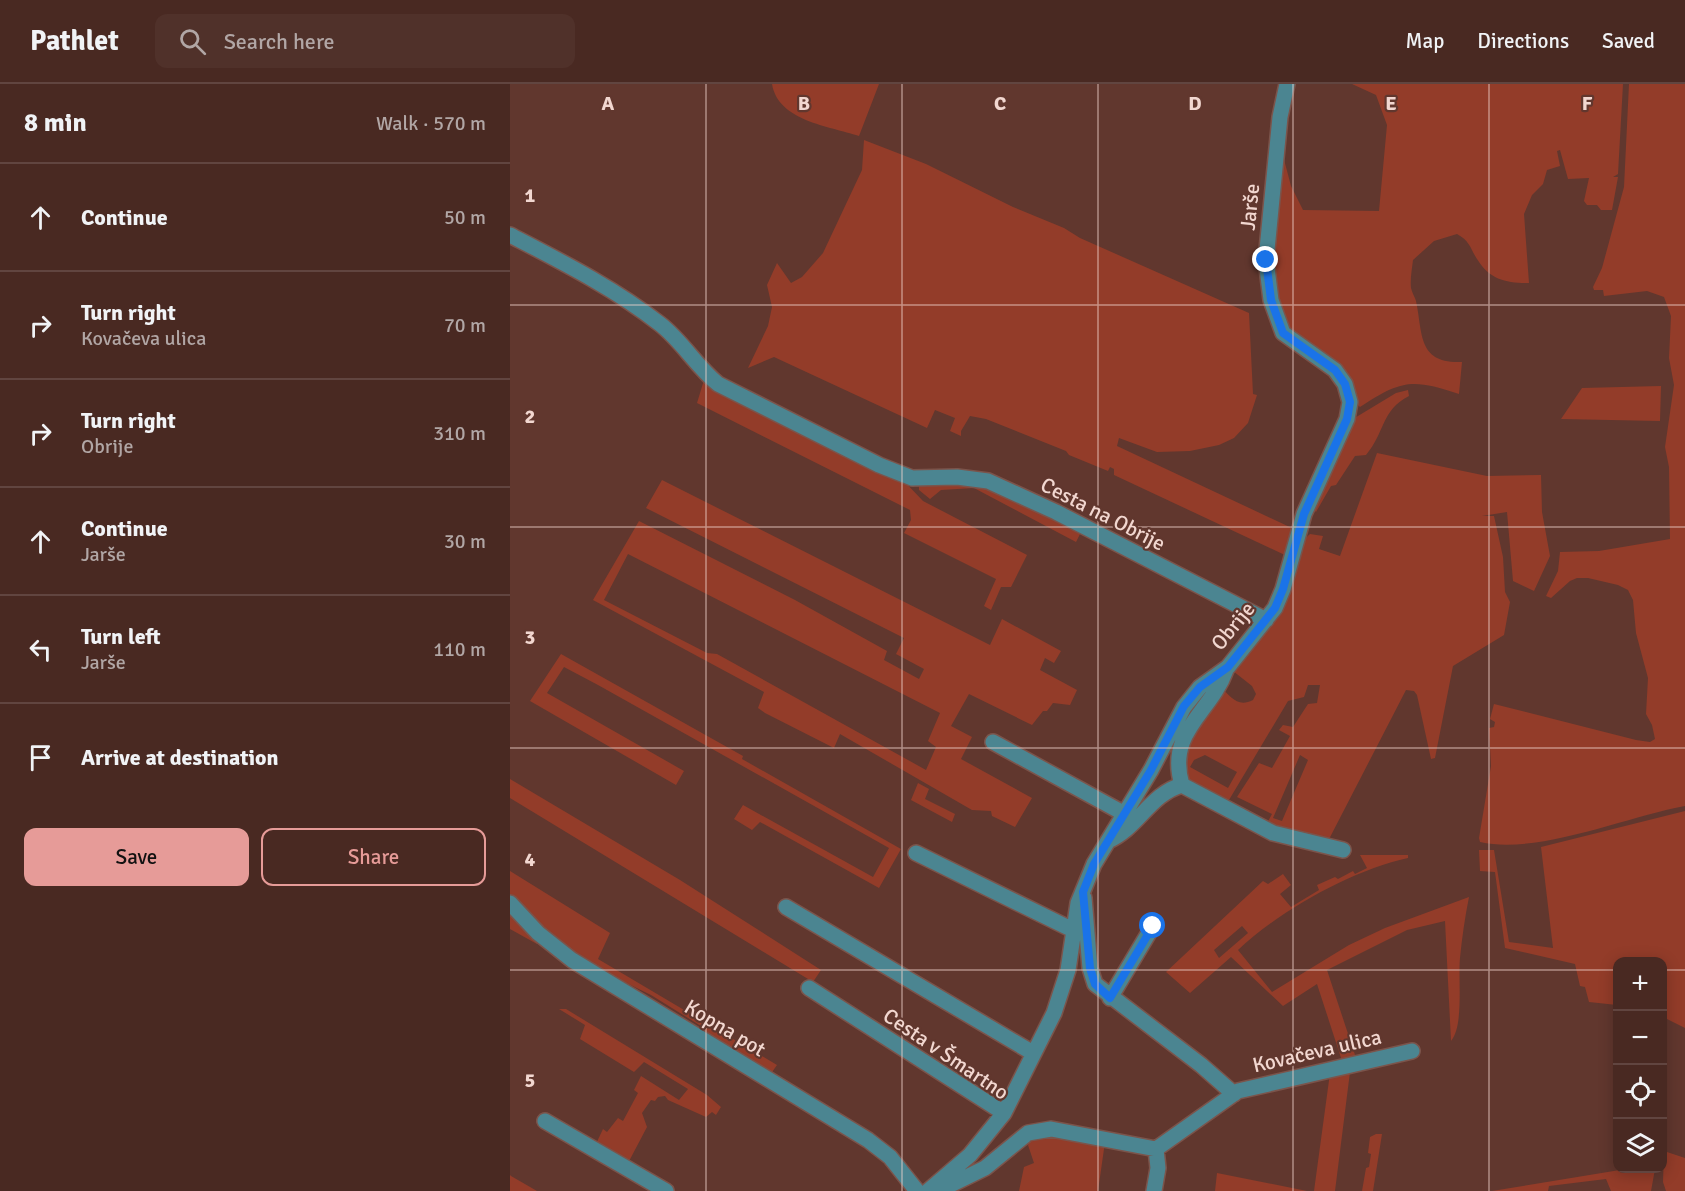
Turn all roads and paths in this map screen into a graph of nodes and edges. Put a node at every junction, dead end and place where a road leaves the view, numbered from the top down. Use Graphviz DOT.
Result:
graph roads {
  1 [pos="1287,84"];
  2 [pos="510,235"];
  3 [pos="1335,442"];
  4 [pos="1266,620"];
  5 [pos="1228,667"];
  6 [pos="993,742"];
  7 [pos="1182,785"];
  8 [pos="1124,813"];
  9 [pos="1106,842"];
  10 [pos="1343,850"];
  11 [pos="916,853"];
  12 [pos="1083,892"];
  13 [pos="510,903"];
  14 [pos="786,907"];
  15 [pos="1153,926"];
  16 [pos="1072,930"];
  17 [pos="809,988"];
  18 [pos="1110,998"];
  19 [pos="1412,1051"];
  20 [pos="1033,1053"];
  21 [pos="1234,1094"];
  22 [pos="1004,1113"];
  23 [pos="545,1121"];
  24 [pos="1156,1149"];
  25 [pos="666,1191"];
  26 [pos="917,1191"];
  27 [pos="928,1191"];
  28 [pos="938,1191"];
  29 [pos="1154,1191"];
  1 -- 3 [label="street, Jarše"];
  2 -- 4 [label="street, Cesta na Obrije"];
  3 -- 4 [label="street, Obrije"];
  4 -- 5 [label="street, Obrije"];
  5 -- 7 [label="street"];
  5 -- 8 [label="street, Obrije"];
  6 -- 8 [label="street"];
  7 -- 9 [label="street"];
  7 -- 10 [label="street"];
  8 -- 9 [label="street, Obrije"];
  9 -- 12 [label="street, Obrije"];
  11 -- 16 [label="street"];
  12 -- 16 [label="street, Obrije"];
  12 -- 18 [label="street, Kovačeva ulica"];
  13 -- 26 [label="street, Kopna pot"];
  14 -- 20 [label="street, Cesta v Šmartno"];
  15 -- 18 [label="street"];
  16 -- 20 [label="street, Obrije"];
  17 -- 22 [label="street, Cesta v Šmartno"];
  18 -- 21 [label="street, Kovačeva ulica"];
  19 -- 21 [label="street, Kovačeva ulica"];
  20 -- 22 [label="street, Obrije"];
  21 -- 24 [label="street, Kovačeva ulica"];
  22 -- 27 [label="street, Cesta v Šmartno"];
  23 -- 25 [label="street"];
  24 -- 28 [label="street"];
  24 -- 29 [label="street"];
}
